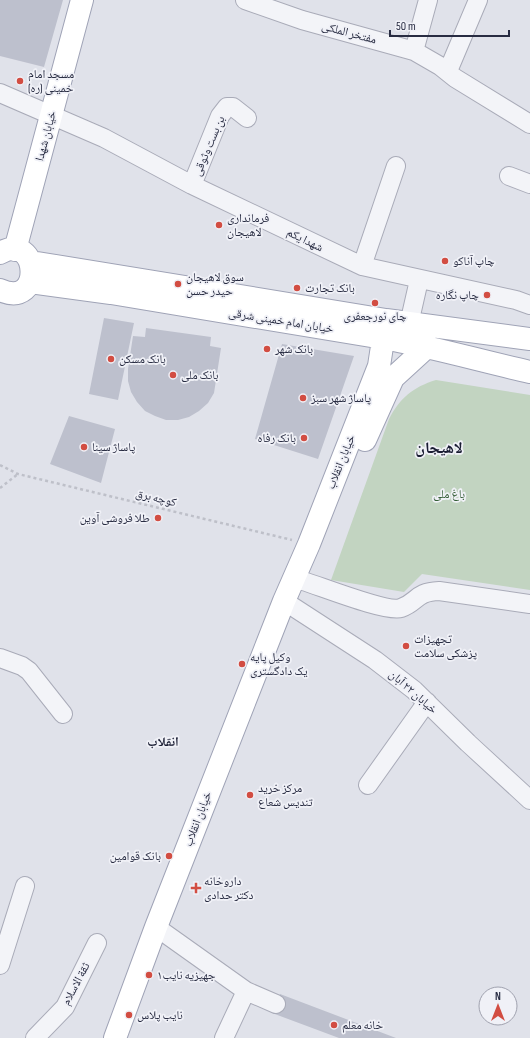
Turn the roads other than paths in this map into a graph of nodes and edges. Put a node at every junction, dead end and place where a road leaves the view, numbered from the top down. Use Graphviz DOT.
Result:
graph roads {
  1 [pos="82,0"];
  2 [pos="244,0"];
  3 [pos="428,0"];
  4 [pos="478,0"];
  5 [pos="279,6"];
  6 [pos="414,51"];
  7 [pos="448,71"];
  8 [pos="0,93"];
  9 [pos="51,116"];
  10 [pos="247,118"];
  11 [pos="530,124"];
  12 [pos="396,166"];
  13 [pos="509,176"];
  14 [pos="530,184"];
  15 [pos="192,185"];
  16 [pos="19,262"];
  17 [pos="362,266"];
  18 [pos="419,280"];
  19 [pos="0,291"];
  20 [pos="530,305"];
  21 [pos="409,324"];
  22 [pos="385,329"];
  23 [pos="530,339"];
  24 [pos="428,346"];
  25 [pos="530,372"];
  26 [pos="303,581"];
  27 [pos="284,601"];
  28 [pos="530,604"];
  29 [pos="0,658"];
  30 [pos="426,702"];
  31 [pos="63,714"];
  32 [pos="368,785"];
  33 [pos="530,800"];
  34 [pos="24,886"];
  35 [pos="156,927"];
  36 [pos="97,944"];
  37 [pos="0,965"];
  38 [pos="246,991"];
  39 [pos="276,1004"];
  40 [pos="35,1038"];
  41 [pos="115,1038"];
  42 [pos="224,1038"];
  1 -- 9 [label="main road, خیابان شهدا"];
  2 -- 5 [label="street, مفتخر الملکی"];
  3 -- 6 [label="street"];
  4 -- 7 [label="street"];
  5 -- 6 [label="street, مفتخر الملکی"];
  6 -- 7 [label="street, مفتخر الملکی"];
  7 -- 11 [label="street, مفتخر الملکی"];
  8 -- 9 [label="street, شهدا یکم"];
  9 -- 15 [label="street, شهدا یکم"];
  9 -- 16 [label="main road, خیابان شهدا"];
  10 -- 15 [label="street, بن بست وثوقی"];
  12 -- 17 [label="street"];
  13 -- 14 [label="street"];
  15 -- 17 [label="street, شهدا یکم"];
  16 -- 19 [label="main road"];
  16 -- 22 [label="main road, خیابان امام خمینی شرقی"];
  17 -- 18 [label="street, شهدا یکم"];
  18 -- 20 [label="street, شهدا یکم"];
  18 -- 21 [label="street"];
  21 -- 22 [label="main road, خیابان امام خمینی شرقی"];
  21 -- 23 [label="main road, خیابان امام خمینی شرقی"];
  22 -- 24 [label="main road, خیابان امام خمینی شرقی"];
  22 -- 27 [label="main road, خیابان انقلاب"];
  24 -- 25 [label="main road, خیابان امام خمینی شرقی"];
  24 -- 26 [label="main road, خیابان انقلاب"];
  26 -- 27 [label="main road, خیابان انقلاب"];
  26 -- 28 [label="street"];
  27 -- 30 [label="street, خیابان ۲۲ آبان"];
  27 -- 35 [label="main road, خیابان انقلاب"];
  29 -- 31 [label="street"];
  30 -- 32 [label="street"];
  30 -- 33 [label="street, خیابان ۲۲ آبان"];
  34 -- 37 [label="street"];
  35 -- 38 [label="street"];
  35 -- 41 [label="main road, خیابان انقلاب"];
  36 -- 40 [label="street, ثقة‌ الاسلام"];
  38 -- 39 [label="street"];
  38 -- 42 [label="street"];
}
